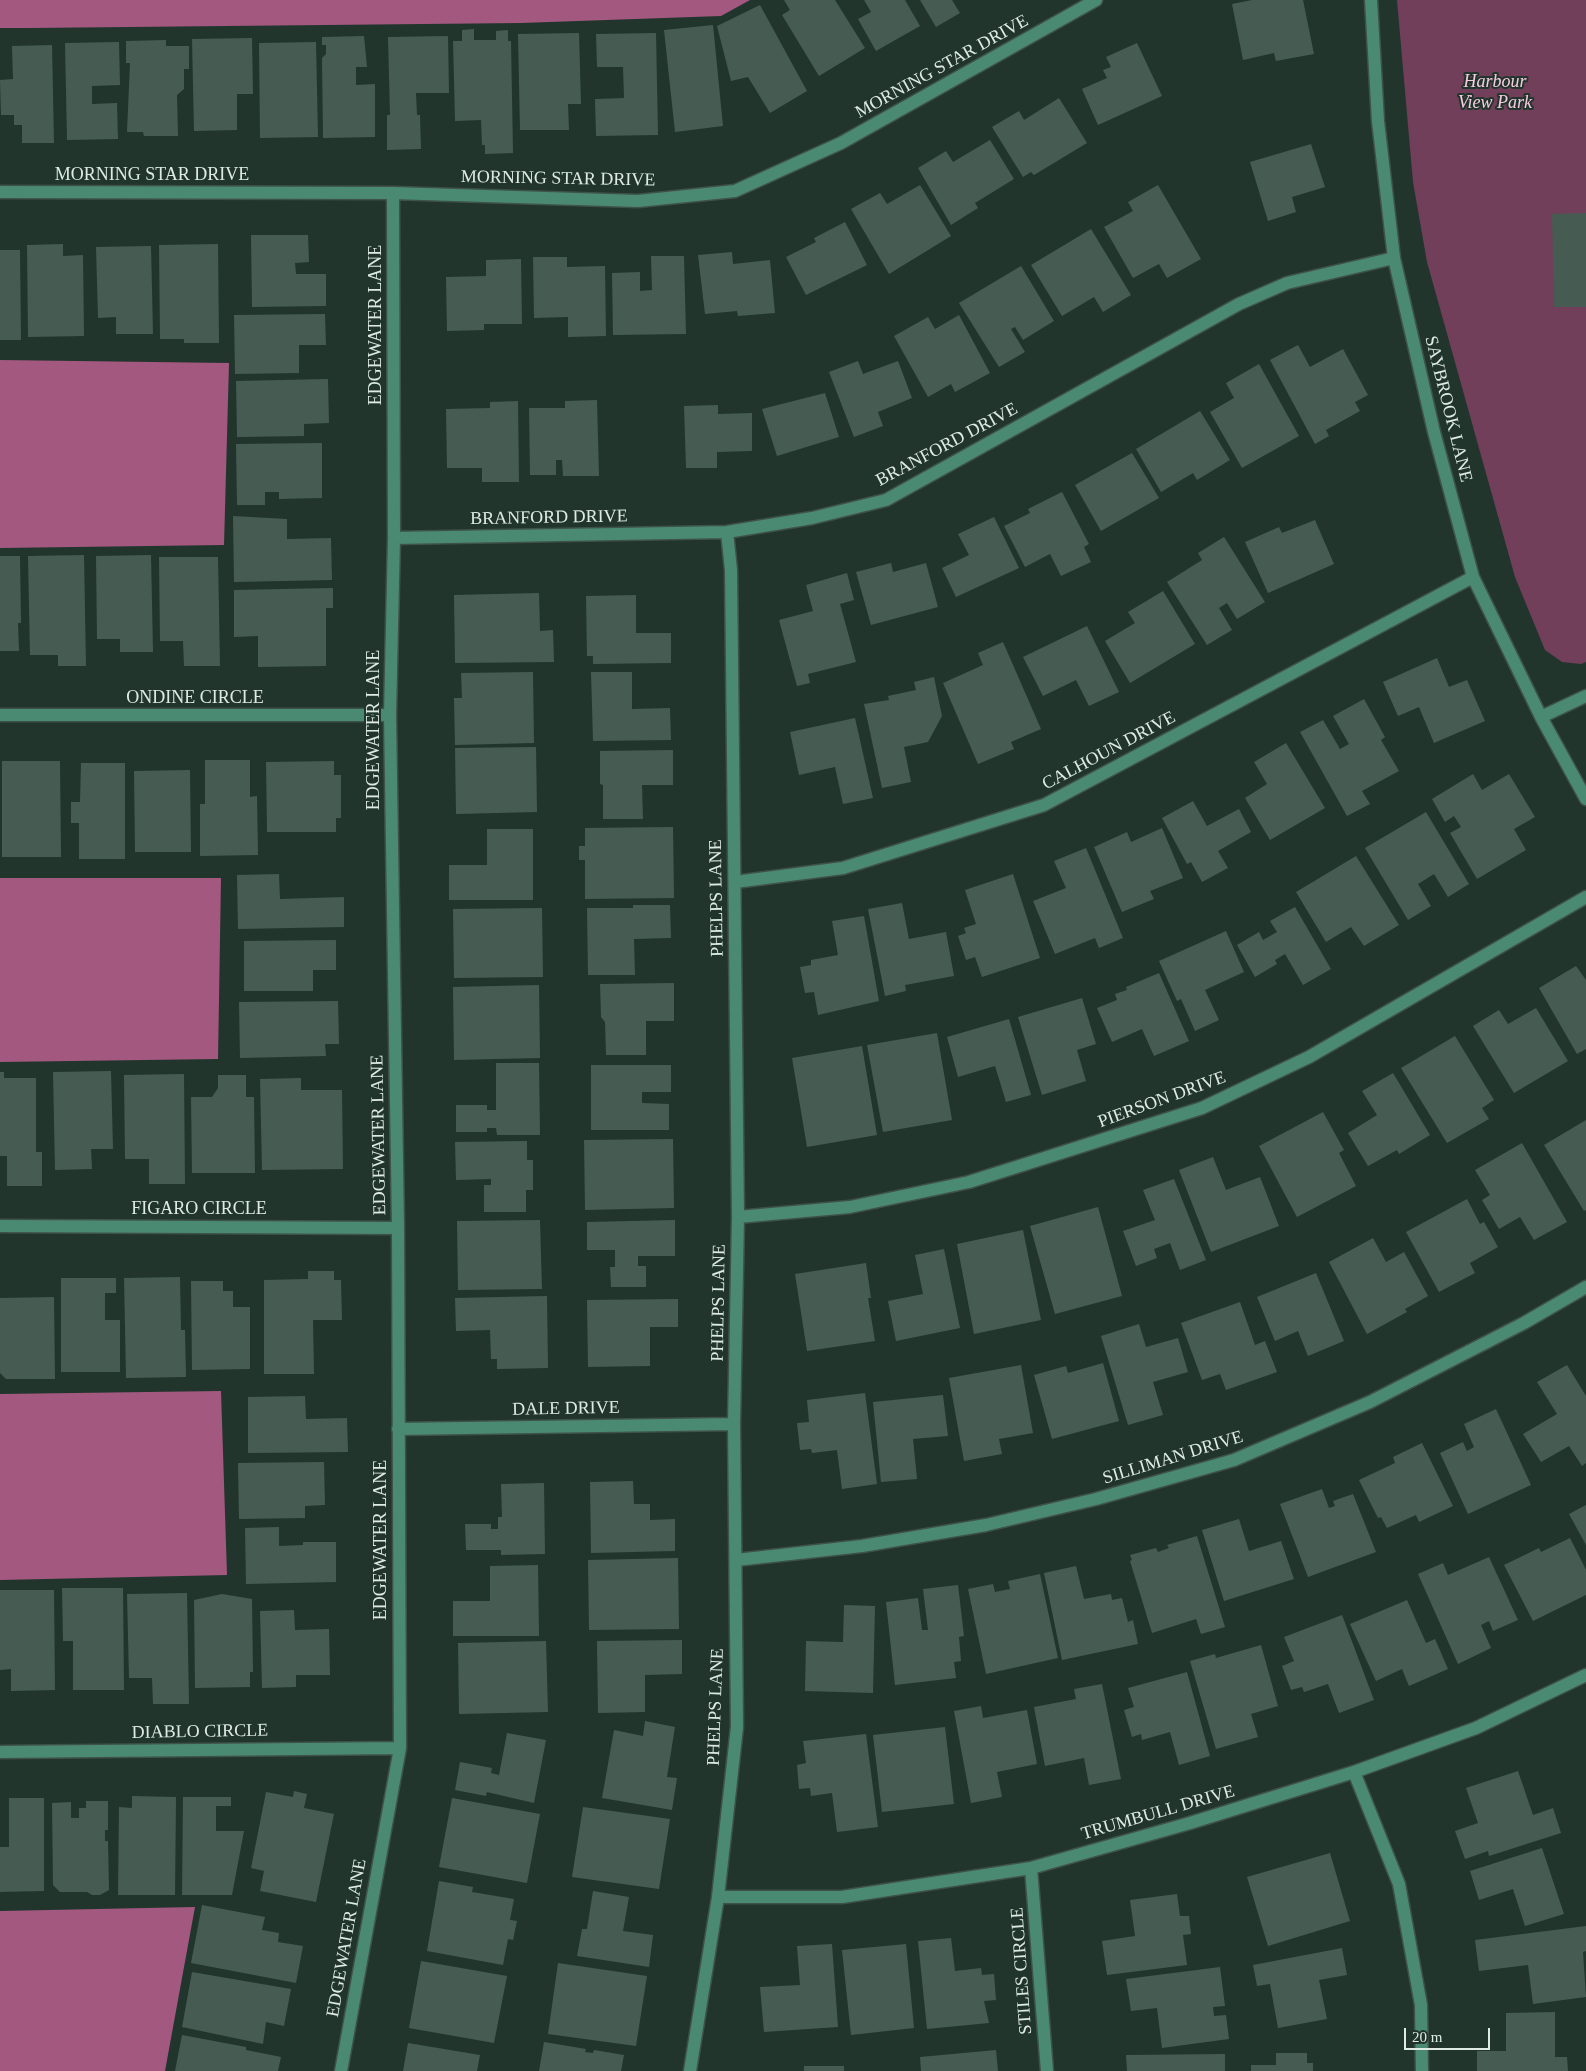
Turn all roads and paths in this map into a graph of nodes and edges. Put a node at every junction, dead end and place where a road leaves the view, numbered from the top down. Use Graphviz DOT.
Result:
graph roads {
  1 [pos="1096,0"];
  2 [pos="1371,0"];
  3 [pos="0,192"];
  4 [pos="393,193"];
  5 [pos="1394,258"];
  6 [pos="728,532"];
  7 [pos="394,538"];
  8 [pos="1473,577"];
  9 [pos="1586,696"];
  10 [pos="0,715"];
  11 [pos="390,715"];
  12 [pos="1541,717"];
  13 [pos="1586,799"];
  14 [pos="735,882"];
  15 [pos="1586,897"];
  16 [pos="738,1217"];
  17 [pos="0,1226"];
  18 [pos="398,1228"];
  19 [pos="1586,1287"];
  20 [pos="734,1424"];
  21 [pos="398,1428"];
  22 [pos="736,1560"];
  23 [pos="1586,1675"];
  24 [pos="400,1748"];
  25 [pos="0,1752"];
  26 [pos="1354,1772"];
  27 [pos="1031,1868"];
  28 [pos="718,1898"];
  29 [pos="341,2071"];
  30 [pos="690,2071"];
  31 [pos="1047,2071"];
  32 [pos="1422,2071"];
  1 -- 4 [label="street, MORNING STAR DRIVE"];
  2 -- 5 [label="street, SAYBROOK LANE"];
  3 -- 4 [label="street, MORNING STAR DRIVE"];
  4 -- 7 [label="street, EDGEWATER LANE"];
  5 -- 6 [label="street, BRANFORD DRIVE"];
  5 -- 8 [label="street, SAYBROOK LANE"];
  6 -- 7 [label="street, BRANFORD DRIVE"];
  6 -- 14 [label="street, PHELPS LANE"];
  7 -- 11 [label="street, EDGEWATER LANE"];
  8 -- 12 [label="street, SAYBROOK LANE"];
  8 -- 14 [label="street, CALHOUN DRIVE"];
  9 -- 12 [label="street"];
  10 -- 11 [label="street, ONDINE CIRCLE"];
  11 -- 18 [label="street, EDGEWATER LANE"];
  12 -- 13 [label="street, SAYBROOK LANE"];
  14 -- 16 [label="street, PHELPS LANE"];
  15 -- 16 [label="street, PIERSON DRIVE"];
  16 -- 20 [label="street, PHELPS LANE"];
  17 -- 18 [label="street, FIGARO CIRCLE"];
  18 -- 21 [label="street, EDGEWATER LANE"];
  19 -- 22 [label="street, SILLIMAN DRIVE"];
  20 -- 21 [label="street, DALE DRIVE"];
  20 -- 22 [label="street, PHELPS LANE"];
  21 -- 24 [label="street, EDGEWATER LANE"];
  22 -- 28 [label="street, PHELPS LANE"];
  23 -- 26 [label="street, TRUMBULL DRIVE"];
  24 -- 25 [label="street, DIABLO CIRCLE"];
  24 -- 29 [label="street, EDGEWATER LANE"];
  26 -- 27 [label="street, TRUMBULL DRIVE"];
  26 -- 32 [label="street"];
  27 -- 28 [label="street, TRUMBULL DRIVE"];
  27 -- 31 [label="street, STILES CIRCLE"];
  28 -- 30 [label="street, PHELPS LANE"];
}
